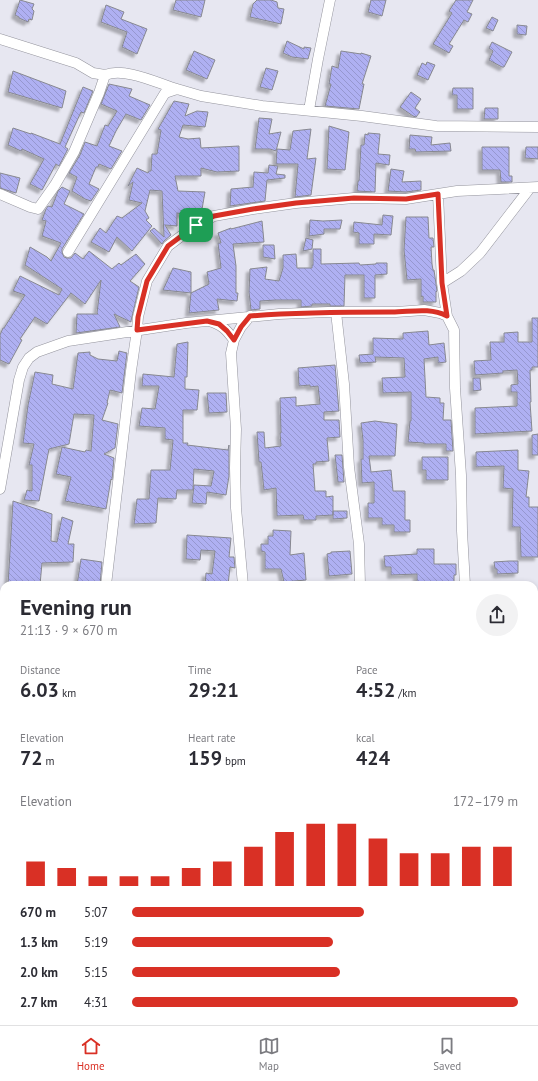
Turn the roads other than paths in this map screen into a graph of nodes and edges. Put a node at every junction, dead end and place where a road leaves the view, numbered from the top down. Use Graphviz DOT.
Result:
graph roads {
  1 [pos="330,0"];
  2 [pos="0,39"];
  3 [pos="106,75"];
  4 [pos="177,89"];
  5 [pos="309,110"];
  6 [pos="538,127"];
  7 [pos="534,188"];
  8 [pos="0,194"];
  9 [pos="438,194"];
  10 [pos="68,252"];
  11 [pos="442,283"];
  12 [pos="336,312"];
  13 [pos="250,316"];
  14 [pos="447,316"];
  15 [pos="207,321"];
  16 [pos="137,330"];
  17 [pos="234,340"];
  18 [pos="0,489"];
  19 [pos="106,581"];
  20 [pos="243,581"];
  21 [pos="360,581"];
  22 [pos="465,581"];
  1 -- 5 [label="street"];
  2 -- 3 [label="street"];
  3 -- 4 [label="street"];
  3 -- 8 [label="street"];
  4 -- 5 [label="street"];
  4 -- 10 [label="street"];
  5 -- 6 [label="street"];
  7 -- 9 [label="street"];
  7 -- 11 [label="street"];
  9 -- 11 [label="street"];
  9 -- 16 [label="street"];
  11 -- 14 [label="street"];
  12 -- 13 [label="street"];
  12 -- 14 [label="street"];
  12 -- 21 [label="street"];
  13 -- 15 [label="street"];
  13 -- 17 [label="street"];
  14 -- 22 [label="street"];
  15 -- 16 [label="street"];
  15 -- 17 [label="street"];
  16 -- 18 [label="street"];
  16 -- 19 [label="street"];
  17 -- 20 [label="street"];
}
